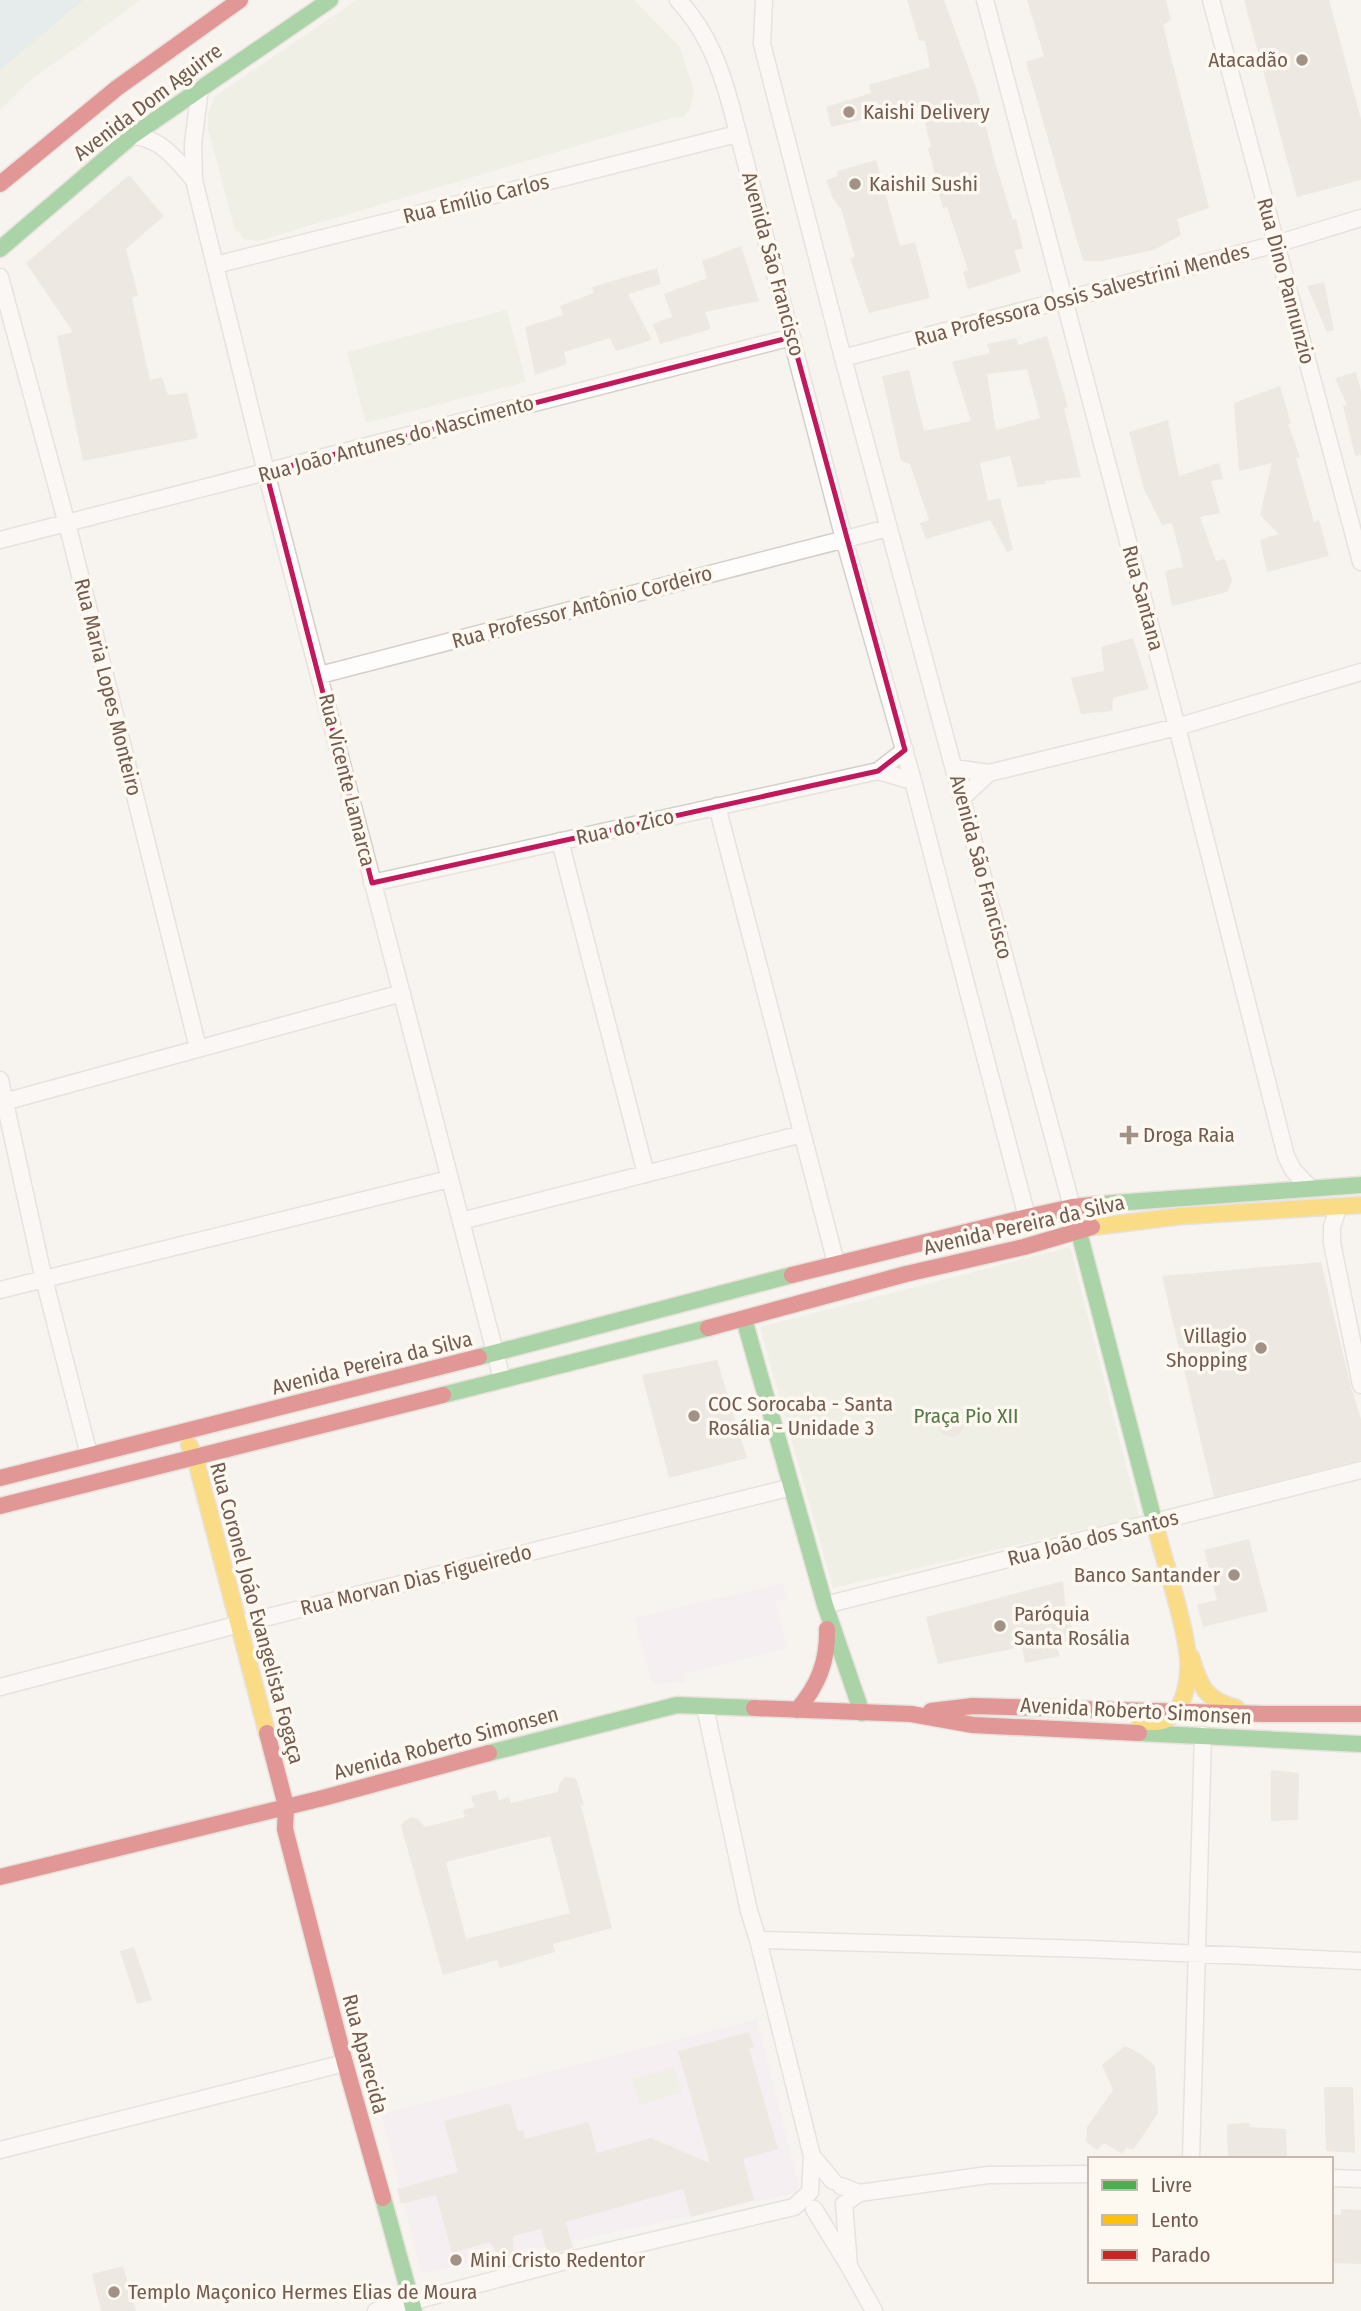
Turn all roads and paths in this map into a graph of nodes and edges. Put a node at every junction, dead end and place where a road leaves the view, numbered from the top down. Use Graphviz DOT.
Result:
graph roads {
  1 [pos="240,0"];
  2 [pos="330,0"];
  3 [pos="678,0"];
  4 [pos="764,0"];
  5 [pos="985,0"];
  6 [pos="1211,0"];
  7 [pos="201,86"];
  8 [pos="737,134"];
  9 [pos="132,136"];
  10 [pos="194,180"];
  11 [pos="0,184"];
  12 [pos="1361,218"];
  13 [pos="1276,244"];
  14 [pos="0,249"];
  15 [pos="215,265"];
  16 [pos="0,278"];
  17 [pos="1065,300"];
  18 [pos="6,323"];
  19 [pos="792,337"];
  20 [pos="843,358"];
  21 [pos="266,472"];
  22 [pos="66,524"];
  23 [pos="888,528"];
  24 [pos="844,538"];
  25 [pos="0,540"];
  26 [pos="1361,562"];
  27 [pos="1361,672"];
  28 [pos="320,675"];
  29 [pos="1177,727"];
  30 [pos="905,750"];
  31 [pos="954,768"];
  32 [pos="878,771"];
  33 [pos="989,773"];
  34 [pos="913,781"];
  35 [pos="962,798"];
  36 [pos="717,806"];
  37 [pos="560,841"];
  38 [pos="372,883"];
  39 [pos="402,993"];
  40 [pos="198,1048"];
  41 [pos="0,1080"];
  42 [pos="3,1102"];
  43 [pos="802,1134"];
  44 [pos="646,1174"];
  45 [pos="449,1179"];
  46 [pos="1361,1185"];
  47 [pos="1311,1189"];
  48 [pos="1361,1205"];
  49 [pos="1072,1207"];
  50 [pos="1339,1208"];
  51 [pos="1027,1217"];
  52 [pos="461,1221"];
  53 [pos="1080,1232"];
  54 [pos="836,1263"];
  55 [pos="44,1279"];
  56 [pos="754,1285"];
  57 [pos="0,1290"];
  58 [pos="744,1319"];
  59 [pos="495,1353"];
  60 [pos="502,1379"];
  61 [pos="1361,1385"];
  62 [pos="183,1433"];
  63 [pos="89,1455"];
  64 [pos="195,1457"];
  65 [pos="1361,1470"];
  66 [pos="0,1478"];
  67 [pos="792,1487"];
  68 [pos="0,1506"];
  69 [pos="1154,1524"];
  70 [pos="825,1605"];
  71 [pos="240,1624"];
  72 [pos="1188,1651"];
  73 [pos="0,1687"];
  74 [pos="705,1707"];
  75 [pos="797,1710"];
  76 [pos="1175,1712"];
  77 [pos="862,1713"];
  78 [pos="911,1714"];
  79 [pos="1265,1714"];
  80 [pos="1361,1714"];
  81 [pos="989,1726"];
  82 [pos="1203,1735"];
  83 [pos="1361,1737"];
  84 [pos="1332,1741"];
  85 [pos="1361,1744"];
  86 [pos="286,1806"];
  87 [pos="0,1877"];
  88 [pos="758,1940"];
  89 [pos="1195,1955"];
  90 [pos="1361,1961"];
  91 [pos="345,2063"];
  92 [pos="0,2150"];
  93 [pos="812,2156"];
  94 [pos="1191,2157"];
  95 [pos="1088,2174"];
  96 [pos="1333,2178"];
  97 [pos="1361,2179"];
  98 [pos="837,2184"];
  99 [pos="810,2192"];
  100 [pos="859,2193"];
  101 [pos="844,2204"];
  102 [pos="814,2209"];
  103 [pos="849,2266"];
  104 [pos="413,2307"];
  105 [pos="376,2311"];
  106 [pos="874,2311"];
  1 -- 11 [label="main road, Avenida Dom Aguirre"];
  2 -- 7 [label="main road, Avenida Dom Aguirre"];
  3 -- 8 [label="street, Avenida São Francisco"];
  4 -- 20 [label="street, Avenida São Francisco"];
  5 -- 17 [label="street, Rua Santana"];
  6 -- 13 [label="street, Rua Dino Pannunzio"];
  7 -- 9 [label="main road, Avenida Dom Aguirre"];
  7 -- 10 [label="street, Rua Vicente Lamarca"];
  8 -- 15 [label="street, Rua Emílio Carlos"];
  8 -- 19 [label="street, Avenida São Francisco"];
  9 -- 10 [label="street, Rua Vicente Lamarca"];
  9 -- 14 [label="main road, Avenida Dom Aguirre"];
  10 -- 15 [label="street, Rua Vicente Lamarca"];
  12 -- 13 [label="street, Rua Professora Ossis Salvestrini Mendes"];
  13 -- 17 [label="street, Rua Professora Ossis Salvestrini Mendes"];
  13 -- 26 [label="street, Rua Dino Pannunzio"];
  15 -- 21 [label="street, Rua Vicente Lamarca"];
  16 -- 18 [label="street, Rua Maria Lopes Monteiro"];
  17 -- 20 [label="street, Rua Professora Ossis Salvestrini Mendes"];
  17 -- 29 [label="street, Rua Santana"];
  18 -- 22 [label="street, Rua Maria Lopes Monteiro"];
  19 -- 21 [label="street, Rua João Antunes do Nascimento"];
  19 -- 24 [label="street, Avenida São Francisco"];
  20 -- 23 [label="street, Avenida São Francisco"];
  21 -- 22 [label="street, Rua João Antunes do Nascimento"];
  21 -- 28 [label="street, Rua Vicente Lamarca"];
  22 -- 25 [label="street, Rua João Antunes do Nascimento"];
  22 -- 40 [label="street, Rua Maria Lopes Monteiro"];
  23 -- 24 [label="street"];
  23 -- 31 [label="street, Avenida São Francisco"];
  24 -- 28 [label="street, Rua Professor Antônio Cordeiro"];
  24 -- 30 [label="street, Avenida São Francisco"];
  27 -- 29 [label="street"];
  28 -- 38 [label="street, Rua Vicente Lamarca"];
  29 -- 33 [label="street"];
  29 -- 47 [label="street, Rua Santana"];
  30 -- 32 [label="street, Rua do Zico"];
  30 -- 34 [label="street, Avenida São Francisco"];
  31 -- 33 [label="street"];
  31 -- 35 [label="street, Avenida São Francisco"];
  32 -- 34 [label="street, Rua do Zico"];
  32 -- 36 [label="street, Rua do Zico"];
  33 -- 35 [label="street"];
  34 -- 51 [label="street, Avenida São Francisco"];
  35 -- 49 [label="street, Avenida São Francisco"];
  36 -- 37 [label="street, Rua do Zico"];
  36 -- 43 [label="street"];
  37 -- 38 [label="street, Rua do Zico"];
  37 -- 44 [label="street"];
  38 -- 39 [label="street, Rua Vicente Lamarca"];
  39 -- 40 [label="street"];
  39 -- 45 [label="street, Rua Vicente Lamarca"];
  40 -- 42 [label="street"];
  41 -- 42 [label="street"];
  42 -- 55 [label="street"];
  43 -- 44 [label="street"];
  43 -- 54 [label="street"];
  44 -- 52 [label="street"];
  45 -- 52 [label="street, Rua Vicente Lamarca"];
  45 -- 55 [label="street"];
  46 -- 47 [label="main road, Avenida Pereira da Silva"];
  47 -- 49 [label="main road, Avenida Pereira da Silva"];
  48 -- 50 [label="main road, Avenida Pereira da Silva"];
  49 -- 51 [label="main road, Avenida Pereira da Silva"];
  49 -- 53 [label="main road"];
  50 -- 53 [label="main road, Avenida Pereira da Silva"];
  50 -- 61 [label="street"];
  51 -- 54 [label="main road, Avenida Pereira da Silva"];
  52 -- 59 [label="street, Rua Vicente Lamarca"];
  53 -- 58 [label="main road, Avenida Pereira da Silva"];
  53 -- 69 [label="main road"];
  54 -- 56 [label="main road, Avenida Pereira da Silva"];
  55 -- 57 [label="street"];
  55 -- 63 [label="street"];
  56 -- 58 [label="main road"];
  56 -- 59 [label="main road, Avenida Pereira da Silva"];
  58 -- 60 [label="main road, Avenida Pereira da Silva"];
  58 -- 67 [label="main road"];
  59 -- 60 [label="street, Rua Vicente Lamarca"];
  59 -- 62 [label="main road, Avenida Pereira da Silva"];
  60 -- 64 [label="main road, Avenida Pereira da Silva"];
  62 -- 63 [label="main road, Avenida Pereira da Silva"];
  62 -- 64 [label="main road, Rua Coronel Joáo Evangelista Fogaça"];
  63 -- 66 [label="main road, Avenida Pereira da Silva"];
  64 -- 68 [label="main road, Avenida Pereira da Silva"];
  64 -- 71 [label="main road, Rua Coronel Joáo Evangelista Fogaça"];
  65 -- 69 [label="street, Rua João dos Santos"];
  67 -- 70 [label="main road"];
  67 -- 71 [label="street, Rua Morvan Dias Figueiredo"];
  69 -- 70 [label="street, Rua João dos Santos"];
  69 -- 72 [label="main road"];
  70 -- 75 [label="main road"];
  70 -- 77 [label="main road"];
  71 -- 73 [label="street, Rua Morvan Dias Figueiredo"];
  71 -- 86 [label="main road, Rua Coronel Joáo Evangelista Fogaça"];
  72 -- 76 [label="main road"];
  72 -- 79 [label="main road"];
  74 -- 75 [label="main road, Avenida Roberto Simonsen"];
  74 -- 86 [label="main road, Avenida Roberto Simonsen"];
  74 -- 88 [label="street"];
  75 -- 77 [label="main road, Avenida Roberto Simonsen"];
  76 -- 78 [label="main road, Avenida Roberto Simonsen"];
  76 -- 79 [label="main road, Avenida Roberto Simonsen"];
  76 -- 81 [label="main road"];
  77 -- 78 [label="main road, Avenida Roberto Simonsen"];
  78 -- 81 [label="main road, Avenida Roberto Simonsen"];
  79 -- 80 [label="main road, Avenida Roberto Simonsen"];
  79 -- 82 [label="main road"];
  81 -- 82 [label="main road, Avenida Roberto Simonsen"];
  82 -- 84 [label="main road, Avenida Roberto Simonsen"];
  82 -- 89 [label="street"];
  83 -- 84 [label="main road"];
  84 -- 85 [label="main road, Avenida Roberto Simonsen"];
  86 -- 87 [label="main road, Avenida Roberto Simonsen"];
  86 -- 91 [label="main road, Rua Aparecida"];
  88 -- 89 [label="street"];
  88 -- 93 [label="street"];
  89 -- 90 [label="street"];
  89 -- 94 [label="street"];
  91 -- 92 [label="street"];
  91 -- 104 [label="main road, Rua Aparecida"];
  93 -- 98 [label="street"];
  93 -- 99 [label="street"];
  95 -- 100 [label="street"];
  96 -- 97 [label="street"];
  98 -- 99 [label="street"];
  98 -- 100 [label="street"];
  98 -- 101 [label="street"];
  99 -- 102 [label="street"];
  99 -- 104 [label="street"];
  100 -- 101 [label="street"];
  101 -- 102 [label="street"];
  101 -- 103 [label="street"];
  102 -- 103 [label="street"];
  103 -- 106 [label="street"];
  104 -- 105 [label="street"];
}
